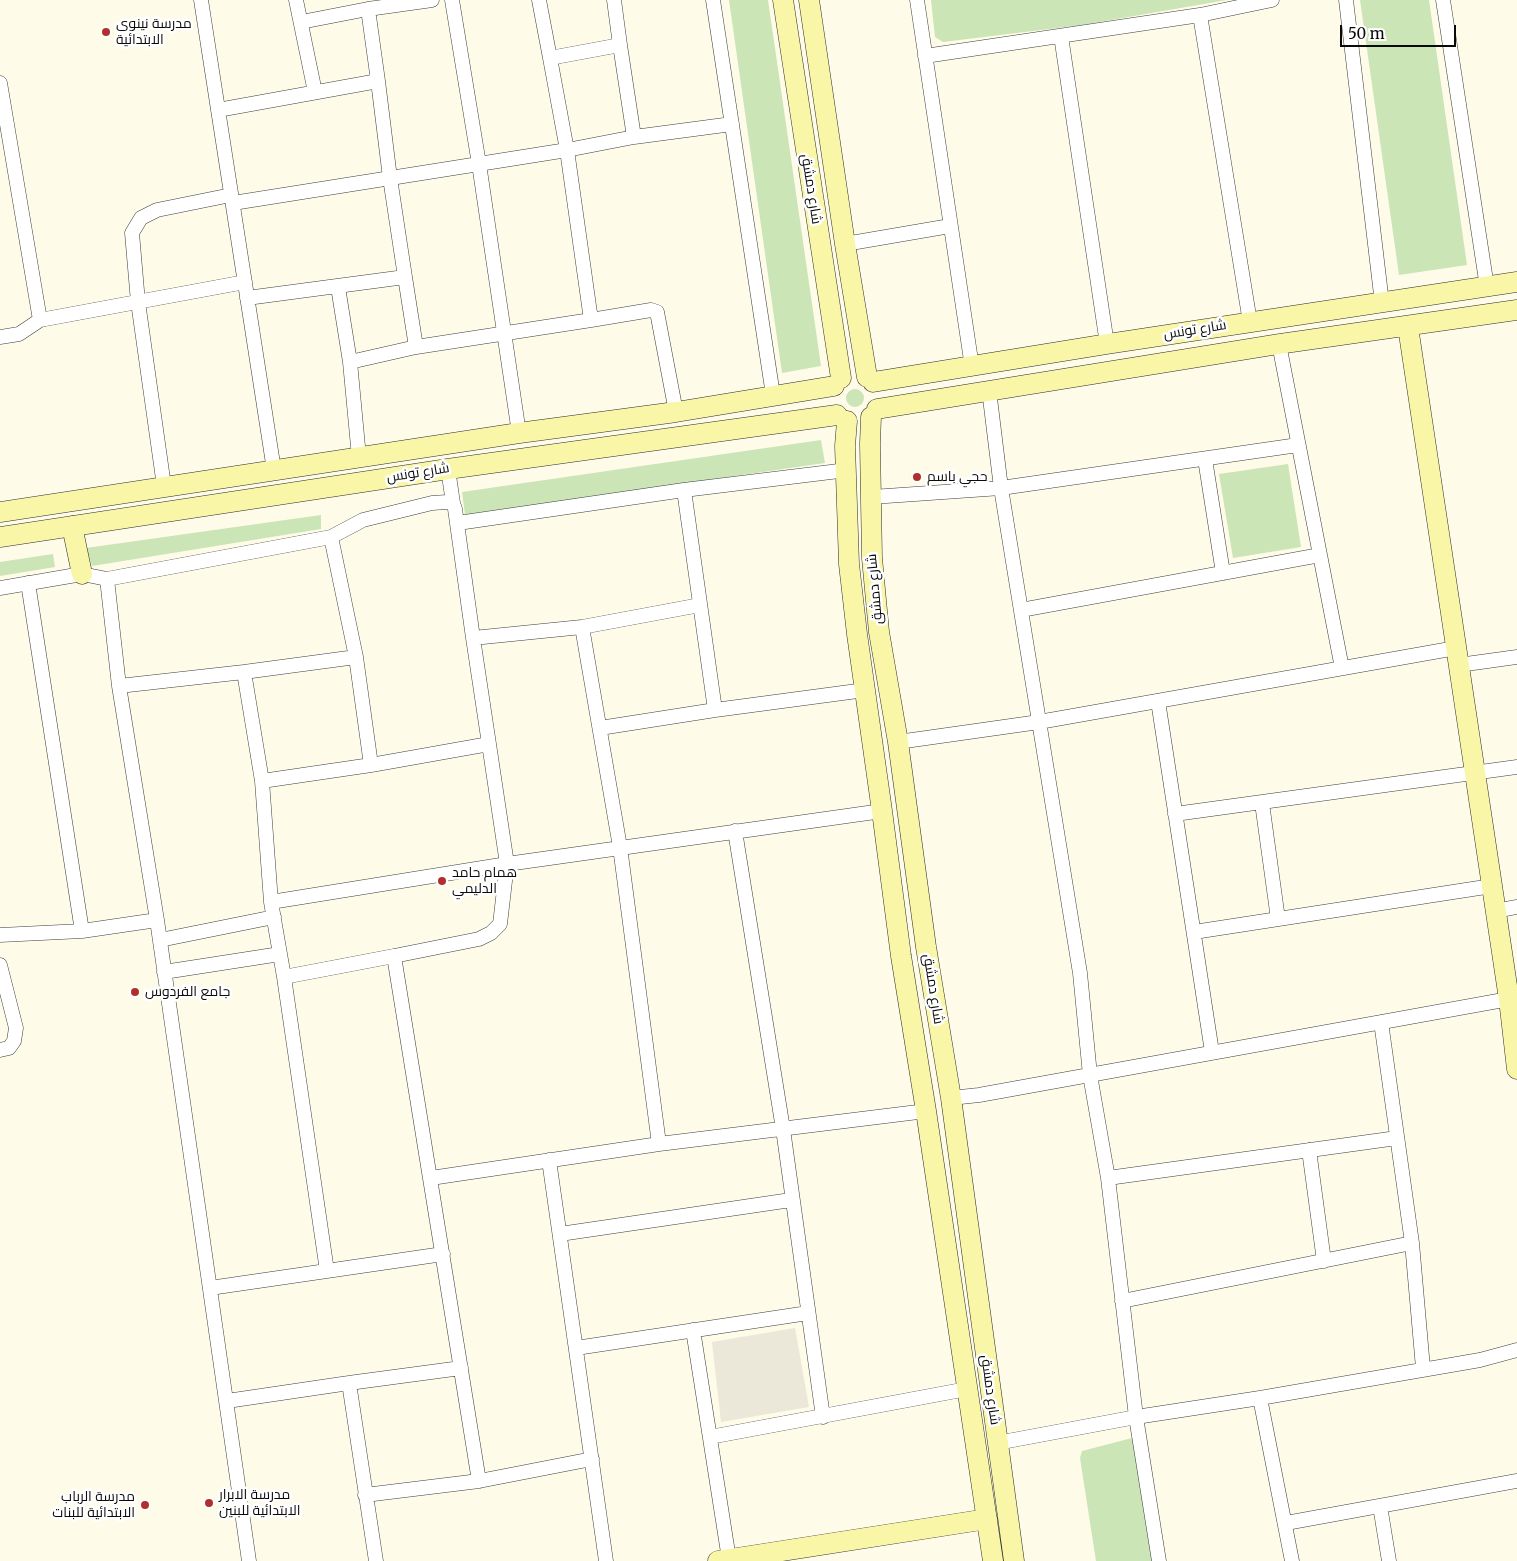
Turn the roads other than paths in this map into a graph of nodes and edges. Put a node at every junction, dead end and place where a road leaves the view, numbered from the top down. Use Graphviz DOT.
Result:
graph roads {
  1 [pos="201,0"];
  2 [pos="296,0"];
  3 [pos="432,0"];
  4 [pos="452,0"];
  5 [pos="539,0"];
  6 [pos="614,0"];
  7 [pos="713,0"];
  8 [pos="783,0"];
  9 [pos="808,0"];
  10 [pos="917,0"];
  11 [pos="1272,0"];
  12 [pos="1346,0"];
  13 [pos="1443,0"];
  14 [pos="368,9"];
  15 [pos="1200,15"];
  16 [pos="301,22"];
  17 [pos="812,26"];
  18 [pos="786,29"];
  19 [pos="1060,36"];
  20 [pos="620,45"];
  21 [pos="925,56"];
  22 [pos="550,58"];
  23 [pos="378,81"];
  24 [pos="0,83"];
  25 [pos="315,92"];
  26 [pos="218,110"];
  27 [pos="732,124"];
  28 [pos="634,137"];
  29 [pos="567,150"];
  30 [pos="479,164"];
  31 [pos="390,178"];
  32 [pos="232,199"];
  33 [pos="950,226"];
  34 [pos="845,244"];
  35 [pos="405,277"];
  36 [pos="245,282"];
  37 [pos="1517,282"];
  38 [pos="338,287"];
  39 [pos="1487,287"];
  40 [pos="247,298"];
  41 [pos="138,302"];
  42 [pos="1382,303"];
  43 [pos="1517,310"];
  44 [pos="40,320"];
  45 [pos="591,320"];
  46 [pos="1250,322"];
  47 [pos="1408,327"];
  48 [pos="504,334"];
  49 [pos="0,337"];
  50 [pos="1107,344"];
  51 [pos="1279,344"];
  52 [pos="416,347"];
  53 [pos="350,362"];
  54 [pos="972,367"];
  55 [pos="870,380"];
  56 [pos="837,382"];
  57 [pos="990,390"];
  58 [pos="772,396"];
  59 [pos="676,412"];
  60 [pos="874,413"];
  61 [pos="842,418"];
  62 [pos="518,433"];
  63 [pos="1298,445"];
  64 [pos="359,457"];
  65 [pos="1204,458"];
  66 [pos="448,469"];
  67 [pos="274,470"];
  68 [pos="847,470"];
  69 [pos="164,486"];
  70 [pos="1001,488"];
  71 [pos="684,490"];
  72 [pos="872,497"];
  73 [pos="453,503"];
  74 [pos="0,512"];
  75 [pos="458,524"];
  76 [pos="72,526"];
  77 [pos="0,537"];
  78 [pos="331,537"];
  79 [pos="1320,555"];
  80 [pos="1223,573"];
  81 [pos="82,574"];
  82 [pos="107,579"];
  83 [pos="28,583"];
  84 [pos="0,588"];
  85 [pos="700,605"];
  86 [pos="1021,610"];
  87 [pos="582,628"];
  88 [pos="473,638"];
  89 [pos="356,656"];
  90 [pos="1458,657"];
  91 [pos="1517,657"];
  92 [pos="1342,668"];
  93 [pos="244,672"];
  94 [pos="119,686"];
  95 [pos="865,690"];
  96 [pos="1158,701"];
  97 [pos="715,710"];
  98 [pos="1040,722"];
  99 [pos="600,728"];
  100 [pos="898,742"];
  101 [pos="489,744"];
  102 [pos="371,765"];
  103 [pos="1517,768"];
  104 [pos="1475,774"];
  105 [pos="262,781"];
  106 [pos="1262,802"];
  107 [pos="882,811"];
  108 [pos="1176,814"];
  109 [pos="736,831"];
  110 [pos="620,847"];
  111 [pos="507,864"];
  112 [pos="1492,886"];
  113 [pos="271,902"];
  114 [pos="1517,907"];
  115 [pos="1495,911"];
  116 [pos="274,917"];
  117 [pos="1278,919"];
  118 [pos="157,920"];
  119 [pos="82,931"];
  120 [pos="1194,932"];
  121 [pos="0,935"];
  122 [pos="160,940"];
  123 [pos="280,954"];
  124 [pos="394,956"];
  125 [pos="0,965"];
  126 [pos="164,972"];
  127 [pos="284,977"];
  128 [pos="1509,999"];
  129 [pos="1381,1022"];
  130 [pos="0,1050"];
  131 [pos="1212,1052"];
  132 [pos="1517,1069"];
  133 [pos="1090,1075"];
  134 [pos="951,1098"];
  135 [pos="926,1111"];
  136 [pos="783,1129"];
  137 [pos="1397,1138"];
  138 [pos="659,1144"];
  139 [pos="1309,1150"];
  140 [pos="549,1160"];
  141 [pos="431,1178"];
  142 [pos="1108,1178"];
  143 [pos="791,1200"];
  144 [pos="560,1234"];
  145 [pos="1412,1243"];
  146 [pos="443,1254"];
  147 [pos="1324,1261"];
  148 [pos="327,1271"];
  149 [pos="210,1288"];
  150 [pos="1122,1301"];
  151 [pos="808,1313"];
  152 [pos="693,1330"];
  153 [pos="576,1348"];
  154 [pos="1517,1350"];
  155 [pos="461,1368"];
  156 [pos="1423,1368"];
  157 [pos="349,1383"];
  158 [pos="967,1389"];
  159 [pos="1260,1398"];
  160 [pos="226,1401"];
  161 [pos="823,1417"];
  162 [pos="1136,1417"];
  163 [pos="710,1437"];
  164 [pos="998,1443"];
  165 [pos="592,1458"];
  166 [pos="480,1481"];
  167 [pos="1517,1481"];
  168 [pos="365,1495"];
  169 [pos="1380,1506"];
  170 [pos="987,1518"];
  171 [pos="1286,1523"];
  172 [pos="723,1560"];
  173 [pos="249,1561"];
  174 [pos="376,1561"];
  175 [pos="606,1561"];
  176 [pos="993,1561"];
  177 [pos="1014,1561"];
  178 [pos="1159,1561"];
  179 [pos="1292,1561"];
  180 [pos="1389,1561"];
  1 -- 26 [label="street"];
  2 -- 16 [label="street"];
  3 -- 14 [label="street"];
  4 -- 30 [label="street"];
  5 -- 22 [label="street"];
  6 -- 20 [label="street"];
  7 -- 27 [label="street"];
  8 -- 18 [label="street, شارع دمشق"];
  9 -- 17 [label="street, شارع دمشق"];
  10 -- 21 [label="street"];
  11 -- 15 [label="street"];
  12 -- 42 [label="street"];
  13 -- 39 [label="street"];
  14 -- 16 [label="street"];
  14 -- 23 [label="street"];
  15 -- 19 [label="street"];
  15 -- 46 [label="street"];
  16 -- 25 [label="street"];
  17 -- 18 [label="street"];
  17 -- 34 [label="street, شارع دمشق"];
  18 -- 56 [label="street, شارع دمشق"];
  19 -- 21 [label="street"];
  19 -- 50 [label="street"];
  20 -- 22 [label="street"];
  20 -- 28 [label="street"];
  21 -- 33 [label="street"];
  22 -- 29 [label="street"];
  23 -- 25 [label="street"];
  23 -- 31 [label="street"];
  24 -- 44 [label="street"];
  25 -- 26 [label="street"];
  26 -- 32 [label="street"];
  27 -- 28 [label="street"];
  27 -- 58 [label="street"];
  28 -- 29 [label="street"];
  29 -- 30 [label="street"];
  29 -- 45 [label="street"];
  30 -- 31 [label="street"];
  30 -- 48 [label="street"];
  31 -- 32 [label="street"];
  31 -- 35 [label="street"];
  32 -- 36 [label="street"];
  32 -- 41 [label="street"];
  33 -- 34 [label="street"];
  33 -- 54 [label="street"];
  34 -- 55 [label="street, شارع دمشق"];
  35 -- 38 [label="street"];
  35 -- 52 [label="street"];
  36 -- 40 [label="street"];
  36 -- 41 [label="street"];
  37 -- 39 [label="street, شارع تونس"];
  38 -- 40 [label="street"];
  38 -- 53 [label="street"];
  39 -- 42 [label="street, شارع تونس"];
  40 -- 67 [label="street"];
  41 -- 44 [label="street"];
  41 -- 69 [label="street"];
  42 -- 46 [label="street, شارع تونس"];
  43 -- 47 [label="street, شارع تونس"];
  44 -- 49 [label="street"];
  45 -- 48 [label="street"];
  45 -- 59 [label="street"];
  46 -- 50 [label="street, شارع تونس"];
  47 -- 51 [label="street, شارع تونس"];
  47 -- 90 [label="street"];
  48 -- 52 [label="street"];
  48 -- 62 [label="street"];
  50 -- 54 [label="street, شارع تونس"];
  51 -- 57 [label="street, شارع تونس"];
  51 -- 63 [label="street"];
  52 -- 53 [label="street"];
  53 -- 64 [label="street"];
  54 -- 55 [label="street, شارع تونس"];
  55 -- 56 [label="street"];
  55 -- 60 [label="street"];
  56 -- 58 [label="street, شارع تونس"];
  56 -- 61 [label="street"];
  57 -- 60 [label="street, شارع تونس"];
  57 -- 70 [label="street"];
  58 -- 59 [label="street, شارع تونس"];
  59 -- 62 [label="street, شارع تونس"];
  60 -- 61 [label="street"];
  60 -- 72 [label="street, شارع دمشق"];
  61 -- 66 [label="street, شارع تونس"];
  61 -- 68 [label="street, شارع دمشق"];
  62 -- 64 [label="street, شارع تونس"];
  63 -- 65 [label="street"];
  63 -- 79 [label="street"];
  64 -- 67 [label="street, شارع تونس"];
  65 -- 70 [label="street"];
  65 -- 80 [label="street"];
  66 -- 73 [label="street"];
  66 -- 76 [label="street, شارع تونس"];
  67 -- 69 [label="street, شارع تونس"];
  68 -- 71 [label="street"];
  68 -- 95 [label="street, شارع دمشق"];
  69 -- 74 [label="street, شارع تونس"];
  70 -- 72 [label="street"];
  70 -- 86 [label="street"];
  71 -- 75 [label="street"];
  71 -- 85 [label="street"];
  72 -- 100 [label="street, شارع دمشق"];
  73 -- 75 [label="street"];
  73 -- 78 [label="street"];
  75 -- 88 [label="street"];
  76 -- 77 [label="street, شارع تونس"];
  76 -- 81 [label="street"];
  78 -- 82 [label="street"];
  78 -- 89 [label="street"];
  79 -- 80 [label="street"];
  79 -- 92 [label="street"];
  80 -- 86 [label="street"];
  81 -- 82 [label="street"];
  81 -- 83 [label="street"];
  82 -- 94 [label="street"];
  83 -- 84 [label="street"];
  83 -- 119 [label="street"];
  85 -- 87 [label="street"];
  85 -- 97 [label="street"];
  86 -- 98 [label="street"];
  87 -- 88 [label="street"];
  87 -- 99 [label="street"];
  88 -- 101 [label="street"];
  89 -- 93 [label="street"];
  89 -- 102 [label="street"];
  90 -- 91 [label="street"];
  90 -- 92 [label="street"];
  90 -- 104 [label="street"];
  92 -- 96 [label="street"];
  93 -- 94 [label="street"];
  93 -- 105 [label="street"];
  94 -- 118 [label="street"];
  95 -- 97 [label="street"];
  95 -- 107 [label="street, شارع دمشق"];
  96 -- 98 [label="street"];
  96 -- 108 [label="street"];
  97 -- 99 [label="street"];
  98 -- 100 [label="street"];
  98 -- 133 [label="street"];
  99 -- 110 [label="street"];
  100 -- 134 [label="street, شارع دمشق"];
  101 -- 102 [label="street"];
  101 -- 111 [label="street"];
  102 -- 105 [label="street"];
  103 -- 104 [label="street"];
  104 -- 106 [label="street"];
  104 -- 112 [label="street"];
  105 -- 113 [label="street"];
  106 -- 108 [label="street"];
  106 -- 117 [label="street"];
  107 -- 109 [label="street"];
  107 -- 135 [label="street, شارع دمشق"];
  108 -- 120 [label="street"];
  109 -- 110 [label="street"];
  109 -- 136 [label="street"];
  110 -- 111 [label="street"];
  110 -- 138 [label="street"];
  111 -- 113 [label="street"];
  111 -- 124 [label="street"];
  112 -- 115 [label="street"];
  112 -- 117 [label="street"];
  113 -- 116 [label="street"];
  114 -- 115 [label="street"];
  115 -- 128 [label="street"];
  116 -- 122 [label="street"];
  116 -- 123 [label="street"];
  117 -- 120 [label="street"];
  118 -- 119 [label="street"];
  118 -- 122 [label="street"];
  119 -- 121 [label="street"];
  120 -- 131 [label="street"];
  122 -- 126 [label="street"];
  123 -- 126 [label="street"];
  123 -- 127 [label="street"];
  124 -- 127 [label="street"];
  124 -- 141 [label="street"];
  125 -- 130 [label="street"];
  126 -- 149 [label="street"];
  127 -- 148 [label="street"];
  128 -- 129 [label="street"];
  128 -- 132 [label="street"];
  129 -- 131 [label="street"];
  129 -- 137 [label="street"];
  131 -- 133 [label="street"];
  133 -- 134 [label="street"];
  133 -- 142 [label="street"];
  134 -- 164 [label="street, شارع دمشق"];
  135 -- 136 [label="street"];
  135 -- 158 [label="street, شارع دمشق"];
  136 -- 138 [label="street"];
  136 -- 143 [label="street"];
  137 -- 139 [label="street"];
  137 -- 145 [label="street"];
  138 -- 140 [label="street"];
  139 -- 142 [label="street"];
  139 -- 147 [label="street"];
  140 -- 141 [label="street"];
  140 -- 144 [label="street"];
  141 -- 146 [label="street"];
  142 -- 150 [label="street"];
  143 -- 144 [label="street"];
  143 -- 151 [label="street"];
  144 -- 153 [label="street"];
  145 -- 147 [label="street"];
  145 -- 156 [label="street"];
  146 -- 148 [label="street"];
  146 -- 155 [label="street"];
  147 -- 150 [label="street"];
  148 -- 149 [label="street"];
  149 -- 160 [label="street"];
  150 -- 162 [label="street"];
  151 -- 152 [label="street"];
  151 -- 161 [label="street"];
  152 -- 153 [label="street"];
  152 -- 163 [label="street"];
  153 -- 165 [label="street"];
  154 -- 156 [label="street"];
  155 -- 157 [label="street"];
  155 -- 166 [label="street"];
  156 -- 159 [label="street"];
  157 -- 160 [label="street"];
  157 -- 168 [label="street"];
  158 -- 161 [label="street"];
  158 -- 170 [label="street, شارع دمشق"];
  159 -- 162 [label="street"];
  159 -- 171 [label="street"];
  160 -- 173 [label="street"];
  161 -- 163 [label="street"];
  162 -- 164 [label="street"];
  162 -- 178 [label="street"];
  163 -- 172 [label="street"];
  164 -- 177 [label="street, شارع دمشق"];
  165 -- 166 [label="street"];
  165 -- 175 [label="street"];
  166 -- 168 [label="street"];
  167 -- 169 [label="street"];
  168 -- 174 [label="street"];
  169 -- 171 [label="street"];
  169 -- 180 [label="street"];
  170 -- 172 [label="street"];
  170 -- 176 [label="street, شارع دمشق"];
  171 -- 179 [label="street"];
}
